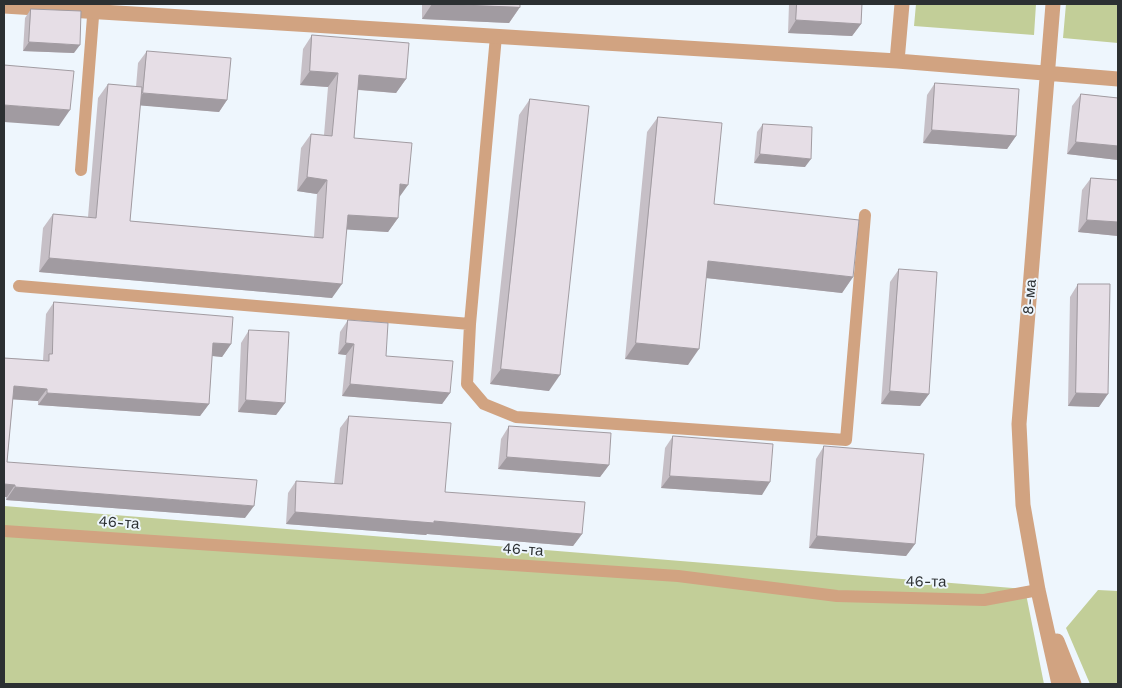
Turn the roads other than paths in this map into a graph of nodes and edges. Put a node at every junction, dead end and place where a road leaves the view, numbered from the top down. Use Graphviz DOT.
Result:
graph roads {
  1 [pos="902,4"];
  2 [pos="1053,4"];
  3 [pos="4,6"];
  4 [pos="94,8"];
  5 [pos="496,36"];
  6 [pos="897,60"];
  7 [pos="1048,73"];
  8 [pos="1118,79"];
  9 [pos="81,170"];
  10 [pos="865,215"];
  11 [pos="19,286"];
  12 [pos="470,324"];
  13 [pos="4,531"];
  14 [pos="1038,590"];
  15 [pos="1059,684"];
  16 [pos="1074,684"];
  1 -- 6 [label="street"];
  2 -- 7 [label="street, 8-ма"];
  3 -- 4 [label="street"];
  4 -- 5 [label="street"];
  4 -- 9 [label="lane"];
  5 -- 6 [label="street"];
  5 -- 12 [label="lane"];
  6 -- 7 [label="street"];
  7 -- 8 [label="street"];
  7 -- 14 [label="street, 8-ма"];
  10 -- 12 [label="lane"];
  11 -- 12 [label="lane"];
  13 -- 14 [label="lane, 46-та"];
  14 -- 15 [label="street, 8-ма"];
  14 -- 16 [label="street, 8-ма"];
}
